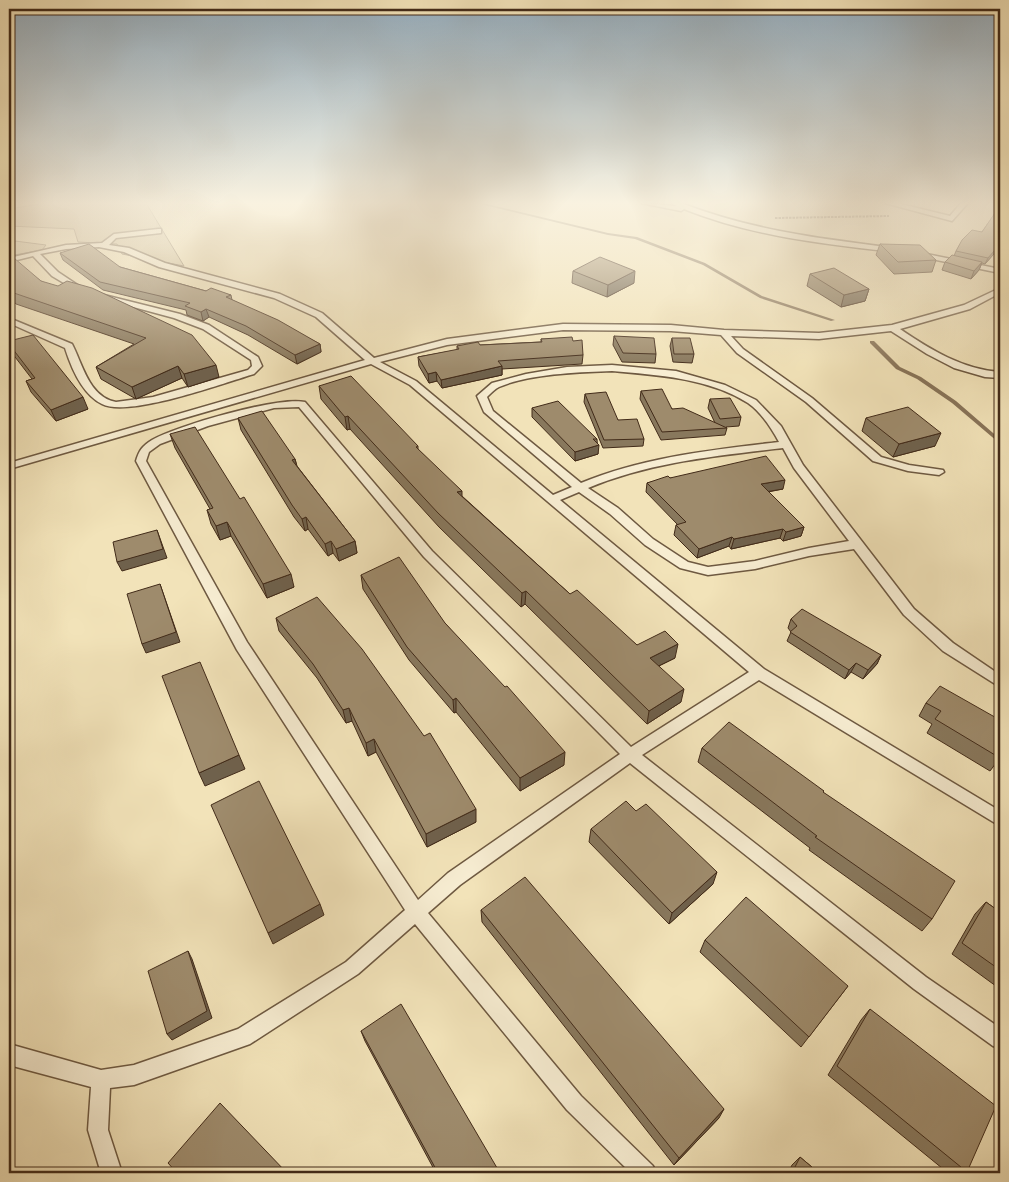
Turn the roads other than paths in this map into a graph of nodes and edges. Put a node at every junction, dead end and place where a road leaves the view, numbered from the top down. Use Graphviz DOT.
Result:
graph roads {
  1 [pos="40,258"];
  2 [pos="147,258"];
  3 [pos="944,258"];
  4 [pos="1000,271"];
  5 [pos="1000,290"];
  6 [pos="84,292"];
  7 [pos="94,294"];
  8 [pos="9,320"];
  9 [pos="893,328"];
  10 [pos="724,333"];
  11 [pos="372,361"];
  12 [pos="1000,375"];
  13 [pos="786,444"];
  14 [pos="9,466"];
  15 [pos="939,472"];
  16 [pos="580,488"];
  17 [pos="552,499"];
  18 [pos="858,544"];
  19 [pos="759,673"];
  20 [pos="1000,682"];
  21 [pos="630,756"];
  22 [pos="1000,819"];
  23 [pos="416,912"];
  24 [pos="1000,1039"];
  25 [pos="9,1054"];
  26 [pos="101,1080"];
  27 [pos="111,1173"];
  28 [pos="646,1173"];
  1 -- 6 [label="lane"];
  2 -- 11 [label="lane"];
  3 -- 4 [label="lane"];
  5 -- 9 [label="lane"];
  7 -- 8 [label="lane"];
  9 -- 10 [label="lane"];
  9 -- 12 [label="lane"];
  10 -- 11 [label="lane"];
  10 -- 15 [label="lane"];
  11 -- 14 [label="lane"];
  11 -- 17 [label="lane"];
  13 -- 16 [label="lane"];
  13 -- 16 [label="lane"];
  13 -- 18 [label="lane"];
  16 -- 17 [label="lane"];
  16 -- 18 [label="lane"];
  17 -- 19 [label="lane"];
  18 -- 20 [label="lane"];
  19 -- 21 [label="lane"];
  19 -- 22 [label="lane"];
  21 -- 23 [label="lane"];
  21 -- 23 [label="lane"];
  21 -- 24 [label="lane"];
  23 -- 26 [label="lane"];
  23 -- 28 [label="lane"];
  25 -- 26 [label="lane"];
  26 -- 27 [label="lane"];
}
